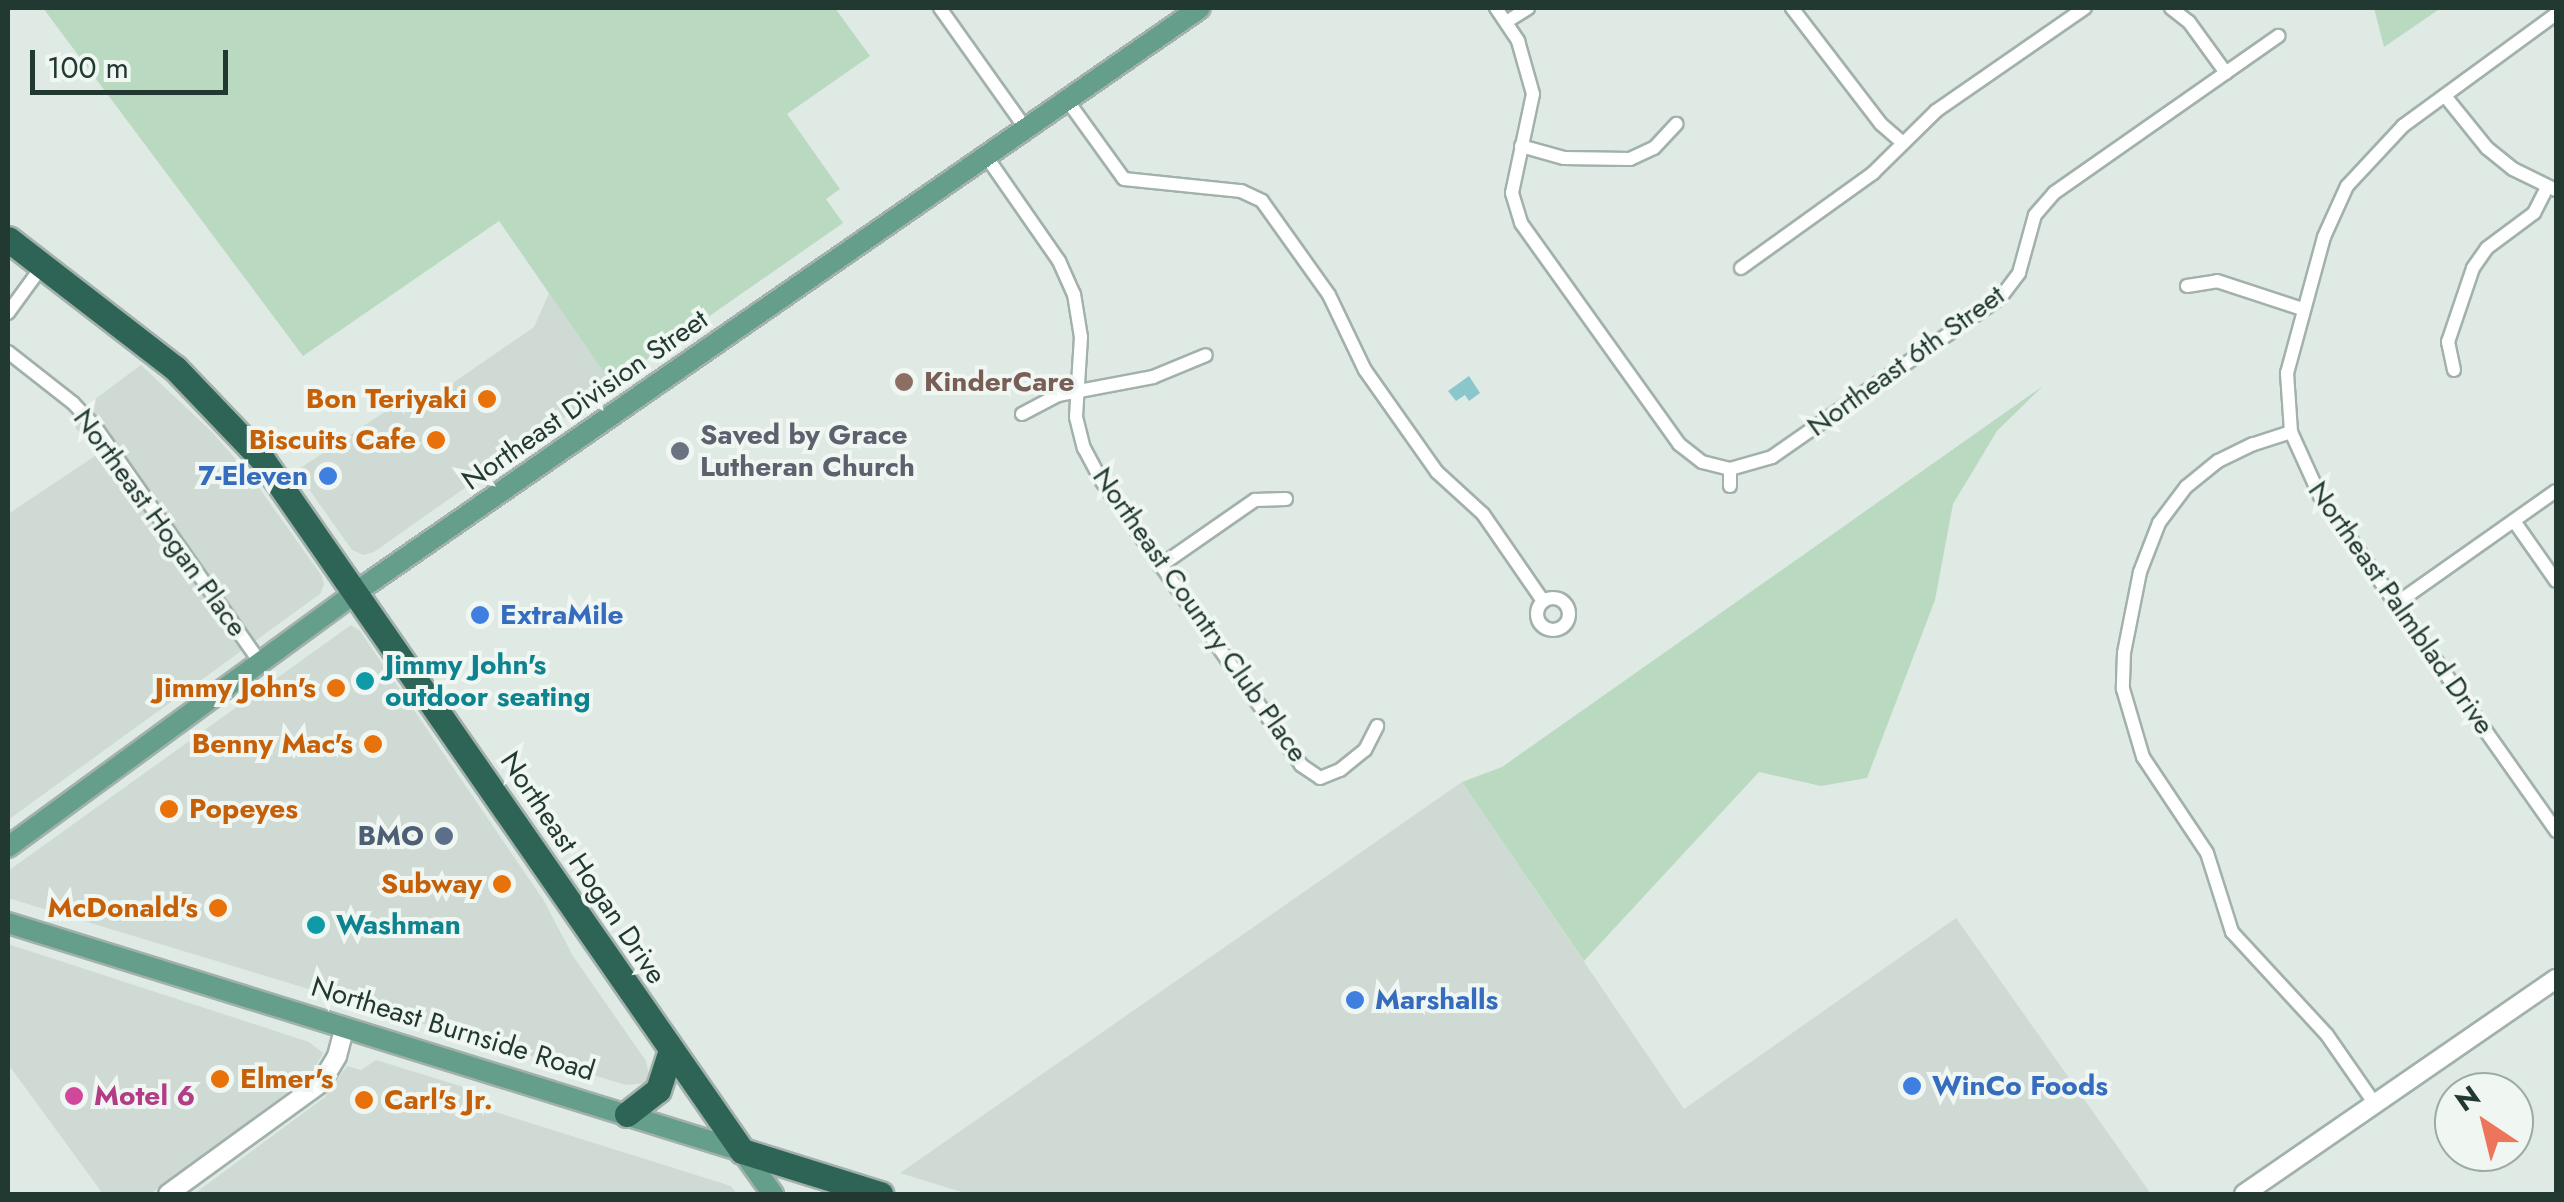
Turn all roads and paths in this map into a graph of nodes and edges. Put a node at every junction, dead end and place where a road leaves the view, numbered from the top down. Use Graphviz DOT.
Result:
graph roads {
  1 [pos="940,8"];
  2 [pos="1200,8"];
  3 [pos="1496,8"];
  4 [pos="1528,8"];
  5 [pos="1792,8"];
  6 [pos="2085,8"];
  7 [pos="2171,8"];
  8 [pos="2556,14"];
  9 [pos="1506,22"];
  10 [pos="2278,36"];
  11 [pos="2226,73"];
  12 [pos="2445,96"];
  13 [pos="1066,100"];
  14 [pos="1676,124"];
  15 [pos="1026,129"];
  16 [pos="1903,143"];
  17 [pos="1521,146"];
  18 [pos="986,156"];
  19 [pos="2552,188"];
  20 [pos="8,239"];
  21 [pos="43,266"];
  22 [pos="1741,268"];
  23 [pos="2186,286"];
  24 [pos="2302,309"];
  25 [pos="8,313"];
  26 [pos="8,352"];
  27 [pos="1206,355"];
  28 [pos="2454,370"];
  29 [pos="1075,390"];
  30 [pos="1022,414"];
  31 [pos="2291,432"];
  32 [pos="1730,469"];
  33 [pos="1730,486"];
  34 [pos="2556,491"];
  35 [pos="1286,499"];
  36 [pos="2514,520"];
  37 [pos="1160,566"];
  38 [pos="2556,581"];
  39 [pos="356,592"];
  40 [pos="1543,601"];
  41 [pos="2396,603"];
  42 [pos="260,662"];
  43 [pos="1377,726"];
  44 [pos="2556,831"];
  45 [pos="8,847"];
  46 [pos="8,922"];
  47 [pos="2556,979"];
  48 [pos="345,1027"];
  49 [pos="671,1050"];
  50 [pos="2375,1104"];
  51 [pos="626,1114"];
  52 [pos="742,1151"];
  53 [pos="838,1189"];
  54 [pos="168,1194"];
  55 [pos="772,1194"];
  56 [pos="880,1194"];
  57 [pos="2244,1194"];
  1 -- 15 [label="street"];
  2 -- 13 [label="main road, Northeast Division Street"];
  3 -- 9 [label="street"];
  4 -- 9 [label="street"];
  5 -- 16 [label="street"];
  6 -- 16 [label="street"];
  7 -- 11 [label="street"];
  8 -- 12 [label="street, Northeast Palmblad Drive"];
  9 -- 17 [label="street"];
  10 -- 11 [label="street, Northeast 6th Street"];
  11 -- 32 [label="street, Northeast 6th Street"];
  12 -- 19 [label="street"];
  12 -- 24 [label="street, Northeast Palmblad Drive"];
  13 -- 15 [label="main road, Northeast Division Street"];
  13 -- 40 [label="street"];
  14 -- 17 [label="street"];
  15 -- 18 [label="main road, Northeast Division Street"];
  16 -- 22 [label="street"];
  17 -- 32 [label="street"];
  18 -- 29 [label="street, Northeast Country Club Place"];
  18 -- 39 [label="main road, Northeast Division Street"];
  19 -- 28 [label="street"];
  20 -- 21 [label="highway, Northeast Hogan Drive"];
  21 -- 25 [label="street"];
  21 -- 39 [label="highway, Northeast Hogan Drive"];
  23 -- 24 [label="street"];
  24 -- 31 [label="street, Northeast Palmblad Drive"];
  26 -- 42 [label="street, Northeast Hogan Place"];
  27 -- 29 [label="street"];
  29 -- 30 [label="street"];
  29 -- 37 [label="street, Northeast Country Club Place"];
  31 -- 41 [label="street, Northeast Palmblad Drive"];
  31 -- 50 [label="street"];
  32 -- 33 [label="street"];
  34 -- 36 [label="street"];
  35 -- 37 [label="street"];
  36 -- 38 [label="street"];
  36 -- 41 [label="street"];
  37 -- 43 [label="street, Northeast Country Club Place"];
  39 -- 42 [label="main road, Northeast Division Street"];
  39 -- 49 [label="highway, Northeast Hogan Drive"];
  41 -- 44 [label="street, Northeast Palmblad Drive"];
  42 -- 45 [label="main road, Northeast Division Street"];
  46 -- 48 [label="main road, Northeast Burnside Road"];
  47 -- 50 [label="street"];
  48 -- 51 [label="main road, Northeast Burnside Road"];
  48 -- 54 [label="street"];
  49 -- 51 [label="highway"];
  49 -- 52 [label="highway, Northeast Hogan Drive"];
  50 -- 57 [label="street"];
  51 -- 52 [label="main road, Northeast Burnside Road"];
  52 -- 53 [label="highway, Northeast Burnside Road"];
  52 -- 55 [label="main road, Northeast Hogan Drive"];
  53 -- 56 [label="highway, Northeast Burnside Road"];
}
